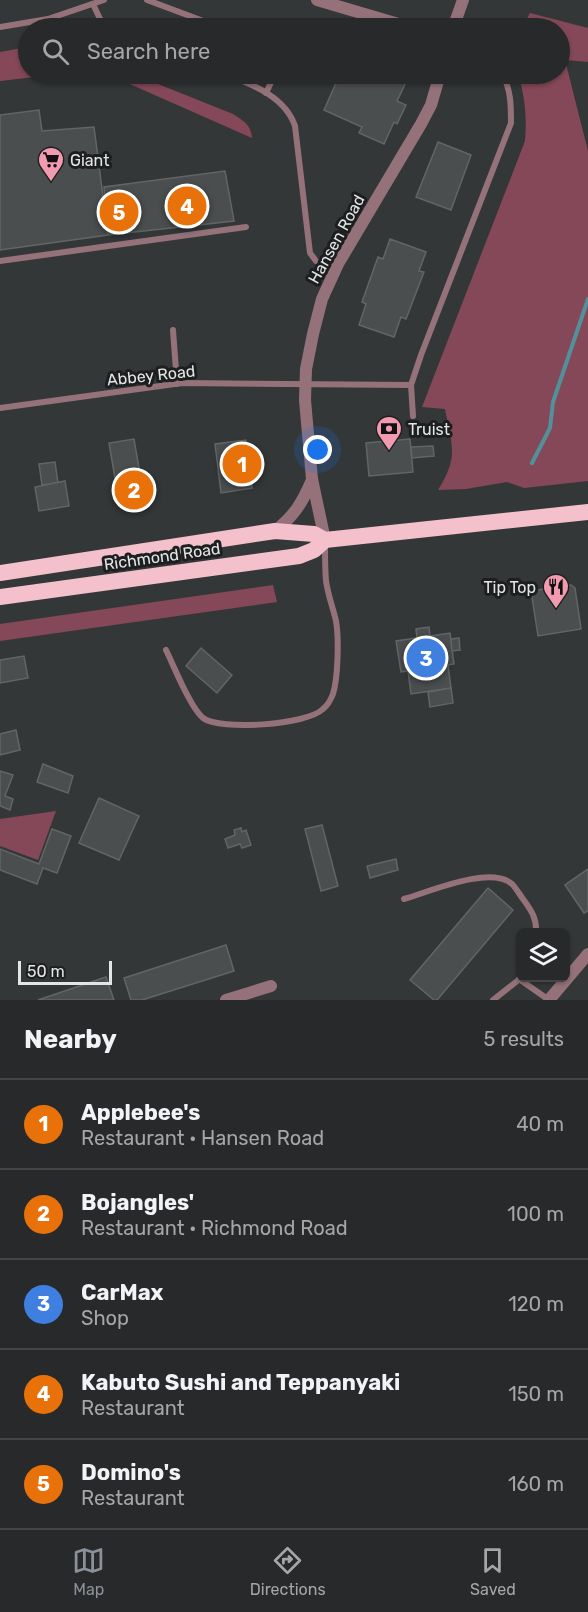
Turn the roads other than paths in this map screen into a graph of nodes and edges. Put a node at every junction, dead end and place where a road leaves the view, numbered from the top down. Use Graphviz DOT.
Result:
graph roads {
  1 [pos="104,0"];
  2 [pos="147,0"];
  3 [pos="316,0"];
  4 [pos="463,0"];
  5 [pos="93,4"];
  6 [pos="51,18"];
  7 [pos="99,18"];
  8 [pos="195,18"];
  9 [pos="378,18"];
  10 [pos="457,18"];
  11 [pos="18,24"];
  12 [pos="0,27"];
  13 [pos="253,84"];
  14 [pos="270,84"];
  15 [pos="437,84"];
  16 [pos="508,84"];
  17 [pos="266,93"];
  18 [pos="246,227"];
  19 [pos="0,261"];
  20 [pos="334,272"];
  21 [pos="172,330"];
  22 [pos="177,384"];
  23 [pos="305,384"];
  24 [pos="411,385"];
  25 [pos="0,408"];
  26 [pos="413,416"];
  27 [pos="312,479"];
  28 [pos="588,512"];
  29 [pos="275,531"];
  30 [pos="325,540"];
  31 [pos="0,573"];
  32 [pos="0,597"];
  33 [pos="166,650"];
  34 [pos="404,899"];
  35 [pos="536,928"];
  36 [pos="588,954"];
  37 [pos="516,981"];
  38 [pos="525,982"];
  39 [pos="272,986"];
  40 [pos="226,1000"];
  41 [pos="493,1000"];
  42 [pos="549,1000"];
  1 -- 5 [label="lane"];
  2 -- 8 [label="lane"];
  3 -- 9 [label="street"];
  4 -- 10 [label="street"];
  5 -- 6 [label="lane"];
  5 -- 7 [label="lane"];
  11 -- 12 [label="lane"];
  13 -- 17 [label="lane"];
  14 -- 17 [label="lane"];
  15 -- 20 [label="street, Hansen Road"];
  16 -- 24 [label="lane"];
  17 -- 20 [label="lane"];
  18 -- 19 [label="lane"];
  20 -- 23 [label="street, Hansen Road"];
  21 -- 22 [label="lane"];
  22 -- 23 [label="lane, Abbey Road"];
  22 -- 25 [label="lane, Abbey Road"];
  23 -- 24 [label="lane, Abbey Road"];
  23 -- 27 [label="street, Hansen Road"];
  24 -- 26 [label="lane"];
  27 -- 29 [label="street"];
  27 -- 30 [label="street, Hansen Road"];
  28 -- 30 [label="highway, Richmond Road"];
  29 -- 30 [label="highway, Richmond Road"];
  29 -- 31 [label="highway, Richmond Road"];
  30 -- 32 [label="highway, Richmond Road"];
  30 -- 33 [label="lane"];
  34 -- 35 [label="lane"];
  36 -- 42 [label="street"];
  37 -- 41 [label="lane"];
  38 -- 42 [label="lane"];
  39 -- 40 [label="street"];
}
